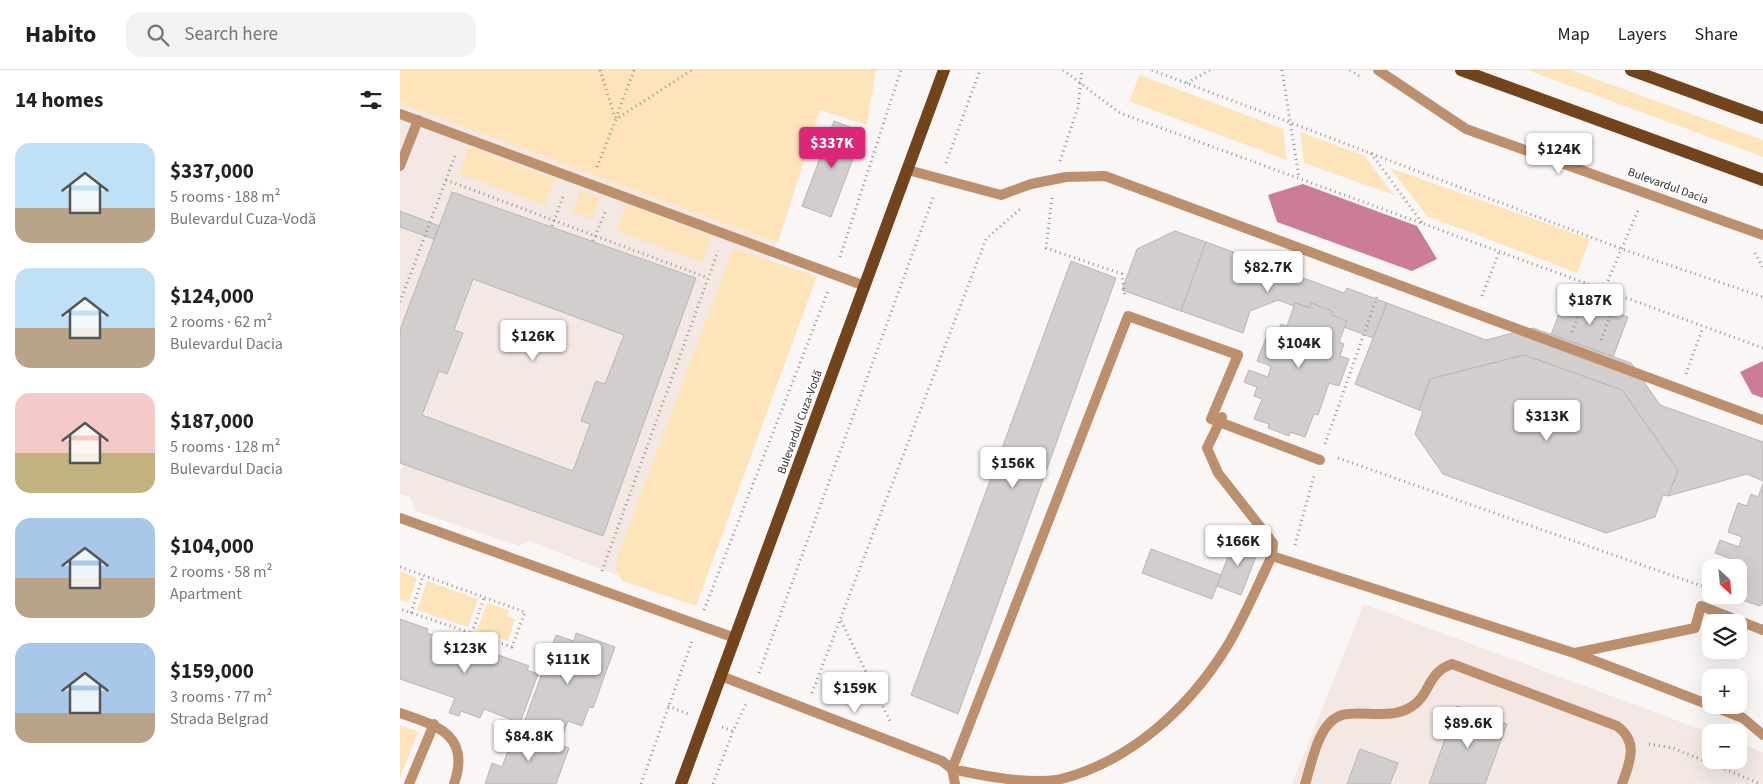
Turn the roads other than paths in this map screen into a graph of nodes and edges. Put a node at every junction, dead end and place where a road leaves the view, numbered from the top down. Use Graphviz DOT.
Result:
graph roads {
  1 [pos="944,70"];
  2 [pos="1378,70"];
  3 [pos="1461,70"];
  4 [pos="1631,70"];
  5 [pos="400,114"];
  6 [pos="1763,118"];
  7 [pos="418,120"];
  8 [pos="400,166"];
  9 [pos="908,170"];
  10 [pos="1763,180"];
  11 [pos="1763,235"];
  12 [pos="865,286"];
  13 [pos="1222,417"];
  14 [pos="1763,420"];
  15 [pos="1320,460"];
  16 [pos="400,518"];
  17 [pos="1272,556"];
  18 [pos="1763,630"];
  19 [pos="735,638"];
  20 [pos="1574,653"];
  21 [pos="721,676"];
  22 [pos="400,713"];
  23 [pos="434,724"];
  24 [pos="1763,735"];
  25 [pos="952,769"];
  26 [pos="409,784"];
  27 [pos="454,784"];
  28 [pos="681,784"];
  29 [pos="955,784"];
  30 [pos="1305,784"];
  31 [pos="1622,784"];
  1 -- 9 [label="main road, Bulevardul Cuza-Vodă"];
  2 -- 11 [label="street, Bulevardul Dacia"];
  3 -- 10 [label="main road"];
  4 -- 6 [label="main road"];
  5 -- 7 [label="street"];
  7 -- 8 [label="street"];
  7 -- 12 [label="street"];
  9 -- 12 [label="main road, Bulevardul Cuza-Vodă"];
  9 -- 14 [label="street"];
  12 -- 19 [label="main road, Bulevardul Cuza-Vodă"];
  13 -- 17 [label="street"];
  15 -- 25 [label="street, bridge"];
  16 -- 19 [label="street"];
  17 -- 20 [label="street"];
  17 -- 25 [label="street"];
  18 -- 20 [label="street"];
  19 -- 21 [label="main road, Bulevardul Cuza-Vodă"];
  20 -- 24 [label="street"];
  21 -- 25 [label="street"];
  21 -- 28 [label="main road, Bulevardul Cuza-Vodă"];
  22 -- 23 [label="street"];
  23 -- 26 [label="street"];
  23 -- 27 [label="street"];
  25 -- 29 [label="street"];
  30 -- 31 [label="street"];
}
